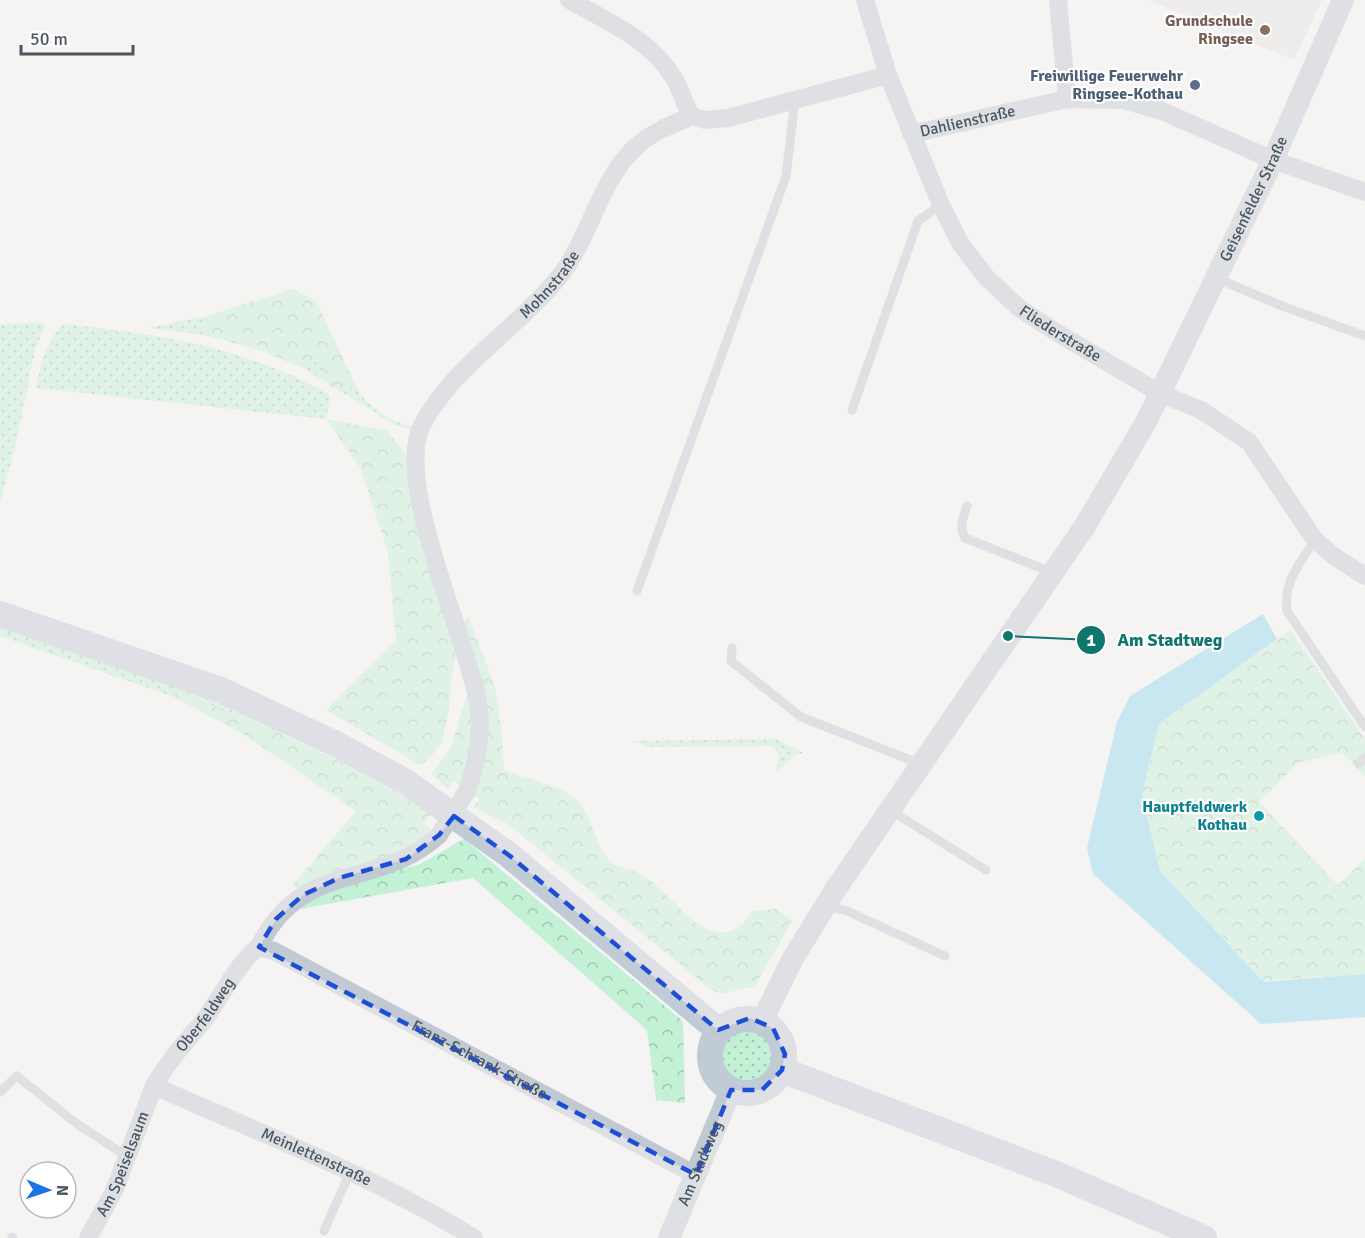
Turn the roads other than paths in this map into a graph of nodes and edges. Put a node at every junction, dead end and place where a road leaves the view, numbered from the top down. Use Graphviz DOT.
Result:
graph roads {
  1 [pos="569,0"];
  2 [pos="865,0"];
  3 [pos="1058,0"];
  4 [pos="1343,0"];
  5 [pos="888,75"];
  6 [pos="1067,99"];
  7 [pos="795,100"];
  8 [pos="692,116"];
  9 [pos="911,134"];
  10 [pos="1273,160"];
  11 [pos="1365,192"];
  12 [pos="941,206"];
  13 [pos="1216,278"];
  14 [pos="1365,336"];
  15 [pos="1161,394"];
  16 [pos="852,410"];
  17 [pos="968,506"];
  18 [pos="1315,540"];
  19 [pos="1053,573"];
  20 [pos="1365,576"];
  21 [pos="637,591"];
  22 [pos="0,614"];
  23 [pos="732,648"];
  24 [pos="1365,727"];
  25 [pos="923,765"];
  26 [pos="890,810"];
  27 [pos="439,835"];
  28 [pos="986,870"];
  29 [pos="825,905"];
  30 [pos="259,947"];
  31 [pos="945,956"];
  32 [pos="762,1021"];
  33 [pos="719,1031"];
  34 [pos="782,1070"];
  35 [pos="154,1086"];
  36 [pos="731,1090"];
  37 [pos="0,1092"];
  38 [pos="128,1157"];
  39 [pos="350,1172"];
  40 [pos="696,1174"];
  41 [pos="324,1232"];
  42 [pos="88,1238"];
  43 [pos="474,1238"];
  44 [pos="669,1238"];
  45 [pos="1204,1238"];
  1 -- 8 [label="street"];
  2 -- 5 [label="street, Fliederstraße"];
  3 -- 6 [label="street"];
  4 -- 10 [label="street, Geisenfelder Straße"];
  5 -- 7 [label="street"];
  5 -- 9 [label="street, Fliederstraße"];
  6 -- 9 [label="street, Dahlienstraße"];
  6 -- 10 [label="street, Dahlienstraße"];
  7 -- 8 [label="street"];
  7 -- 21 [label="lane"];
  8 -- 27 [label="street, Mohnstraße, bridge"];
  9 -- 12 [label="street, Fliederstraße"];
  10 -- 11 [label="street, Dahlienstraße"];
  10 -- 13 [label="street, Geisenfelder Straße"];
  12 -- 15 [label="street, Fliederstraße"];
  12 -- 16 [label="lane"];
  13 -- 14 [label="lane"];
  13 -- 15 [label="street, Geisenfelder Straße"];
  15 -- 18 [label="street, Fliederstraße"];
  15 -- 19 [label="street"];
  17 -- 19 [label="lane"];
  18 -- 20 [label="street, Fliederstraße"];
  18 -- 24 [label="lane"];
  19 -- 25 [label="street"];
  22 -- 33 [label="main road"];
  23 -- 25 [label="lane"];
  25 -- 26 [label="street"];
  26 -- 28 [label="lane"];
  26 -- 29 [label="street"];
  27 -- 30 [label="street, Oberfeldweg"];
  29 -- 31 [label="lane"];
  29 -- 32 [label="street"];
  30 -- 35 [label="street, Oberfeldweg"];
  30 -- 40 [label="street, Franz-Schrank-Straße"];
  32 -- 33 [label="main road"];
  32 -- 34 [label="main road"];
  33 -- 36 [label="main road"];
  34 -- 36 [label="main road"];
  34 -- 45 [label="main road"];
  35 -- 38 [label="street, Am Speiselsaum"];
  35 -- 39 [label="street, Meinlettenstraße"];
  36 -- 40 [label="street, Am Stadtweg"];
  37 -- 38 [label="lane"];
  38 -- 42 [label="street, Am Speiselsaum"];
  39 -- 41 [label="lane"];
  39 -- 43 [label="street, Meinlettenstraße"];
  40 -- 44 [label="street, Am Stadtweg"];
}
